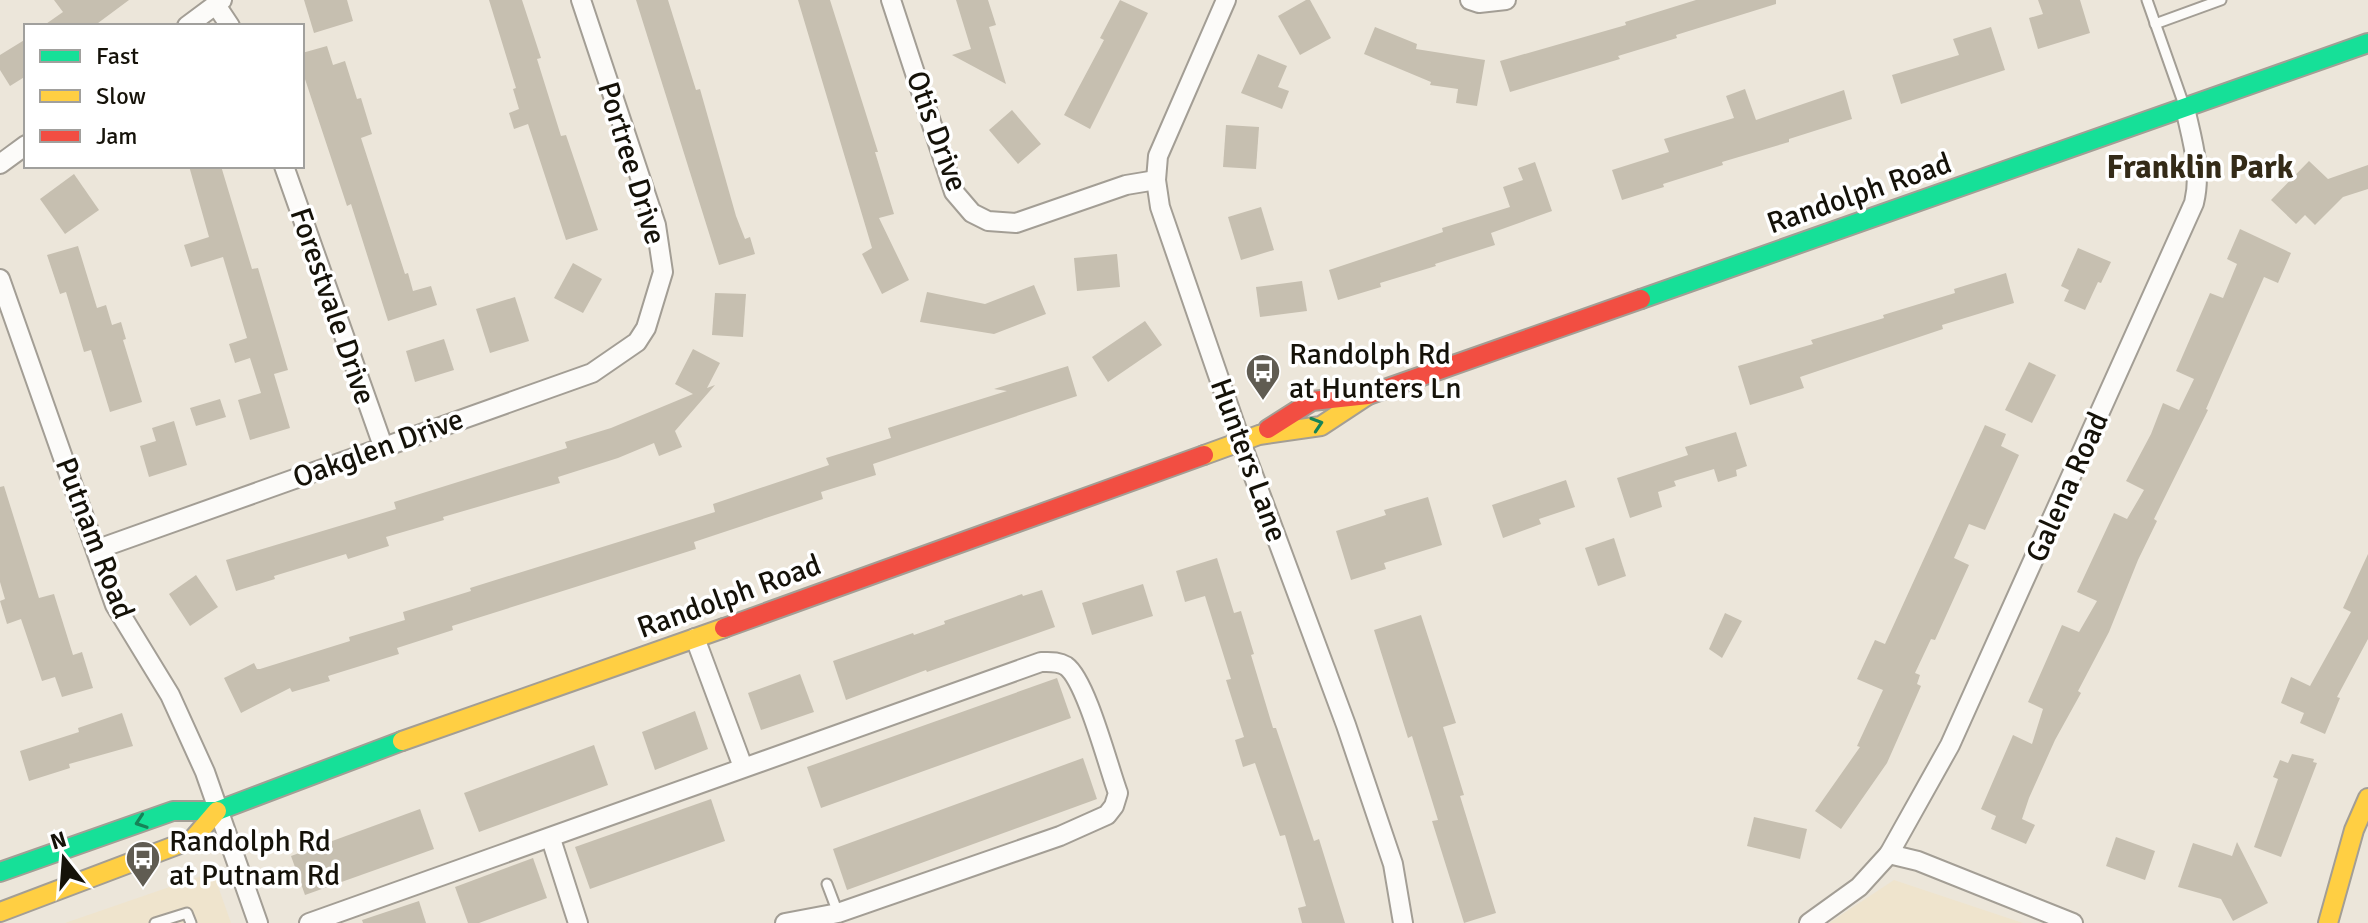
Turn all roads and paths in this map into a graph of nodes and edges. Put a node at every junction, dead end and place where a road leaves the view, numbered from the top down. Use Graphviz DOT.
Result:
graph roads {
  1 [pos="581,0"];
  2 [pos="891,0"];
  3 [pos="1226,0"];
  4 [pos="1470,0"];
  5 [pos="1506,0"];
  6 [pos="2147,0"];
  7 [pos="2221,0"];
  8 [pos="219,2"];
  9 [pos="190,24"];
  10 [pos="229,24"];
  11 [pos="2155,24"];
  12 [pos="2368,43"];
  13 [pos="2185,108"];
  14 [pos="24,146"];
  15 [pos="0,164"];
  16 [pos="285,168"];
  17 [pos="1156,180"];
  18 [pos="0,279"];
  19 [pos="646,328"];
  20 [pos="1368,395"];
  21 [pos="1259,435"];
  22 [pos="1241,442"];
  23 [pos="383,446"];
  24 [pos="98,549"];
  25 [pos="695,638"];
  26 [pos="743,767"];
  27 [pos="2368,798"];
  28 [pos="217,811"];
  29 [pos="551,839"];
  30 [pos="1889,854"];
  31 [pos="0,872"];
  32 [pos="827,884"];
  33 [pos="0,912"];
  34 [pos="838,913"];
  35 [pos="2065,922"];
  36 [pos="155,923"];
  37 [pos="191,923"];
  38 [pos="258,923"];
  39 [pos="309,923"];
  40 [pos="578,923"];
  41 [pos="785,923"];
  42 [pos="1403,923"];
  43 [pos="1809,923"];
  44 [pos="2328,923"];
  1 -- 19 [label="street, Portree Drive"];
  2 -- 17 [label="street, Otis Drive"];
  3 -- 17 [label="street, Hunters Lane"];
  4 -- 5 [label="street"];
  6 -- 11 [label="lane"];
  7 -- 11 [label="lane"];
  8 -- 9 [label="street"];
  8 -- 10 [label="street"];
  11 -- 13 [label="lane"];
  12 -- 13 [label="main road, Randolph Road"];
  13 -- 20 [label="main road, Randolph Road"];
  13 -- 30 [label="street, Galena Road"];
  14 -- 15 [label="street"];
  16 -- 23 [label="street, Forestvale Drive"];
  17 -- 22 [label="street, Hunters Lane"];
  18 -- 24 [label="street, Putnam Road"];
  19 -- 23 [label="street, Oakglen Drive"];
  21 -- 20 [label="main road, Randolph Road, one-way"];
  20 -- 21 [label="main road, Randolph Road"];
  21 -- 22 [label="main road, Randolph Road"];
  22 -- 25 [label="main road, Randolph Road"];
  22 -- 42 [label="street, Hunters Lane"];
  23 -- 24 [label="street, Oakglen Drive"];
  24 -- 28 [label="street, Putnam Road"];
  25 -- 26 [label="street"];
  25 -- 28 [label="main road, Randolph Road"];
  26 -- 29 [label="street"];
  26 -- 34 [label="street"];
  27 -- 44 [label="main road"];
  28 -- 31 [label="main road, Randolph Road, one-way"];
  28 -- 33 [label="main road, Randolph Road"];
  28 -- 38 [label="street, Putnam Road"];
  29 -- 39 [label="street"];
  29 -- 40 [label="street"];
  30 -- 35 [label="street"];
  30 -- 43 [label="street, Galena Road"];
  32 -- 34 [label="lane"];
  34 -- 41 [label="street"];
  36 -- 37 [label="lane"];
}
